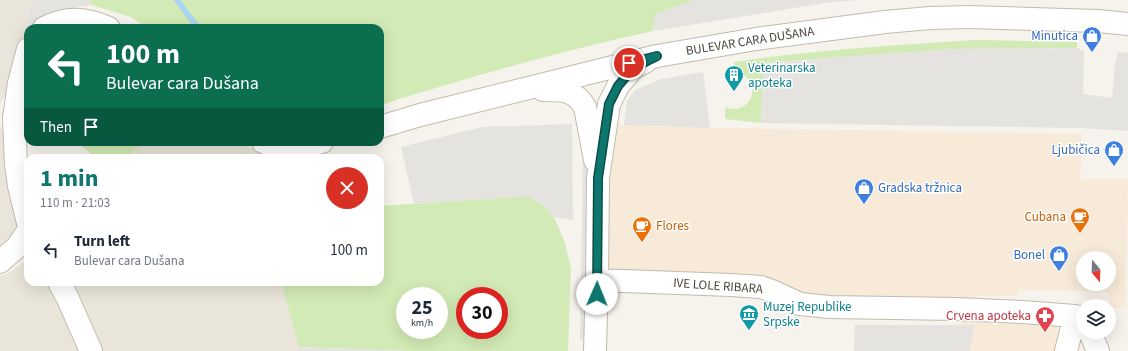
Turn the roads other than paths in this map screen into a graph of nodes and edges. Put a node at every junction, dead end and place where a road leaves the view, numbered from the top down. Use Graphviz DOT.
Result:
graph roads {
  1 [pos="1128,9"];
  2 [pos="1118,23"];
  3 [pos="52,24"];
  4 [pos="99,24"];
  5 [pos="657,56"];
  6 [pos="24,64"];
  7 [pos="514,92"];
  8 [pos="7,116"];
  9 [pos="384,126"];
  10 [pos="270,146"];
  11 [pos="301,146"];
  12 [pos="598,178"];
  13 [pos="24,207"];
  14 [pos="24,237"];
  15 [pos="0,262"];
  16 [pos="597,280"];
  17 [pos="61,286"];
  18 [pos="1076,318"];
  19 [pos="1076,326"];
  20 [pos="1093,339"];
  21 [pos="91,351"];
  22 [pos="595,351"];
  23 [pos="1066,351"];
  24 [pos="1098,351"];
  1 -- 2 [label="street"];
  2 -- 5 [label="street, BULEVAR CARA DUŠANA"];
  3 -- 4 [label="street"];
  5 -- 7 [label="street, BULEVAR CARA DUŠANA"];
  5 -- 12 [label="street"];
  6 -- 8 [label="street"];
  7 -- 9 [label="street, BULEVAR CARA DUŠANA"];
  7 -- 12 [label="street"];
  8 -- 13 [label="street"];
  10 -- 11 [label="street"];
  12 -- 16 [label="street"];
  14 -- 15 [label="street"];
  16 -- 18 [label="street, IVE LOLE RIBARA"];
  16 -- 22 [label="street"];
  17 -- 21 [label="street"];
  19 -- 23 [label="street"];
  20 -- 24 [label="street"];
}
